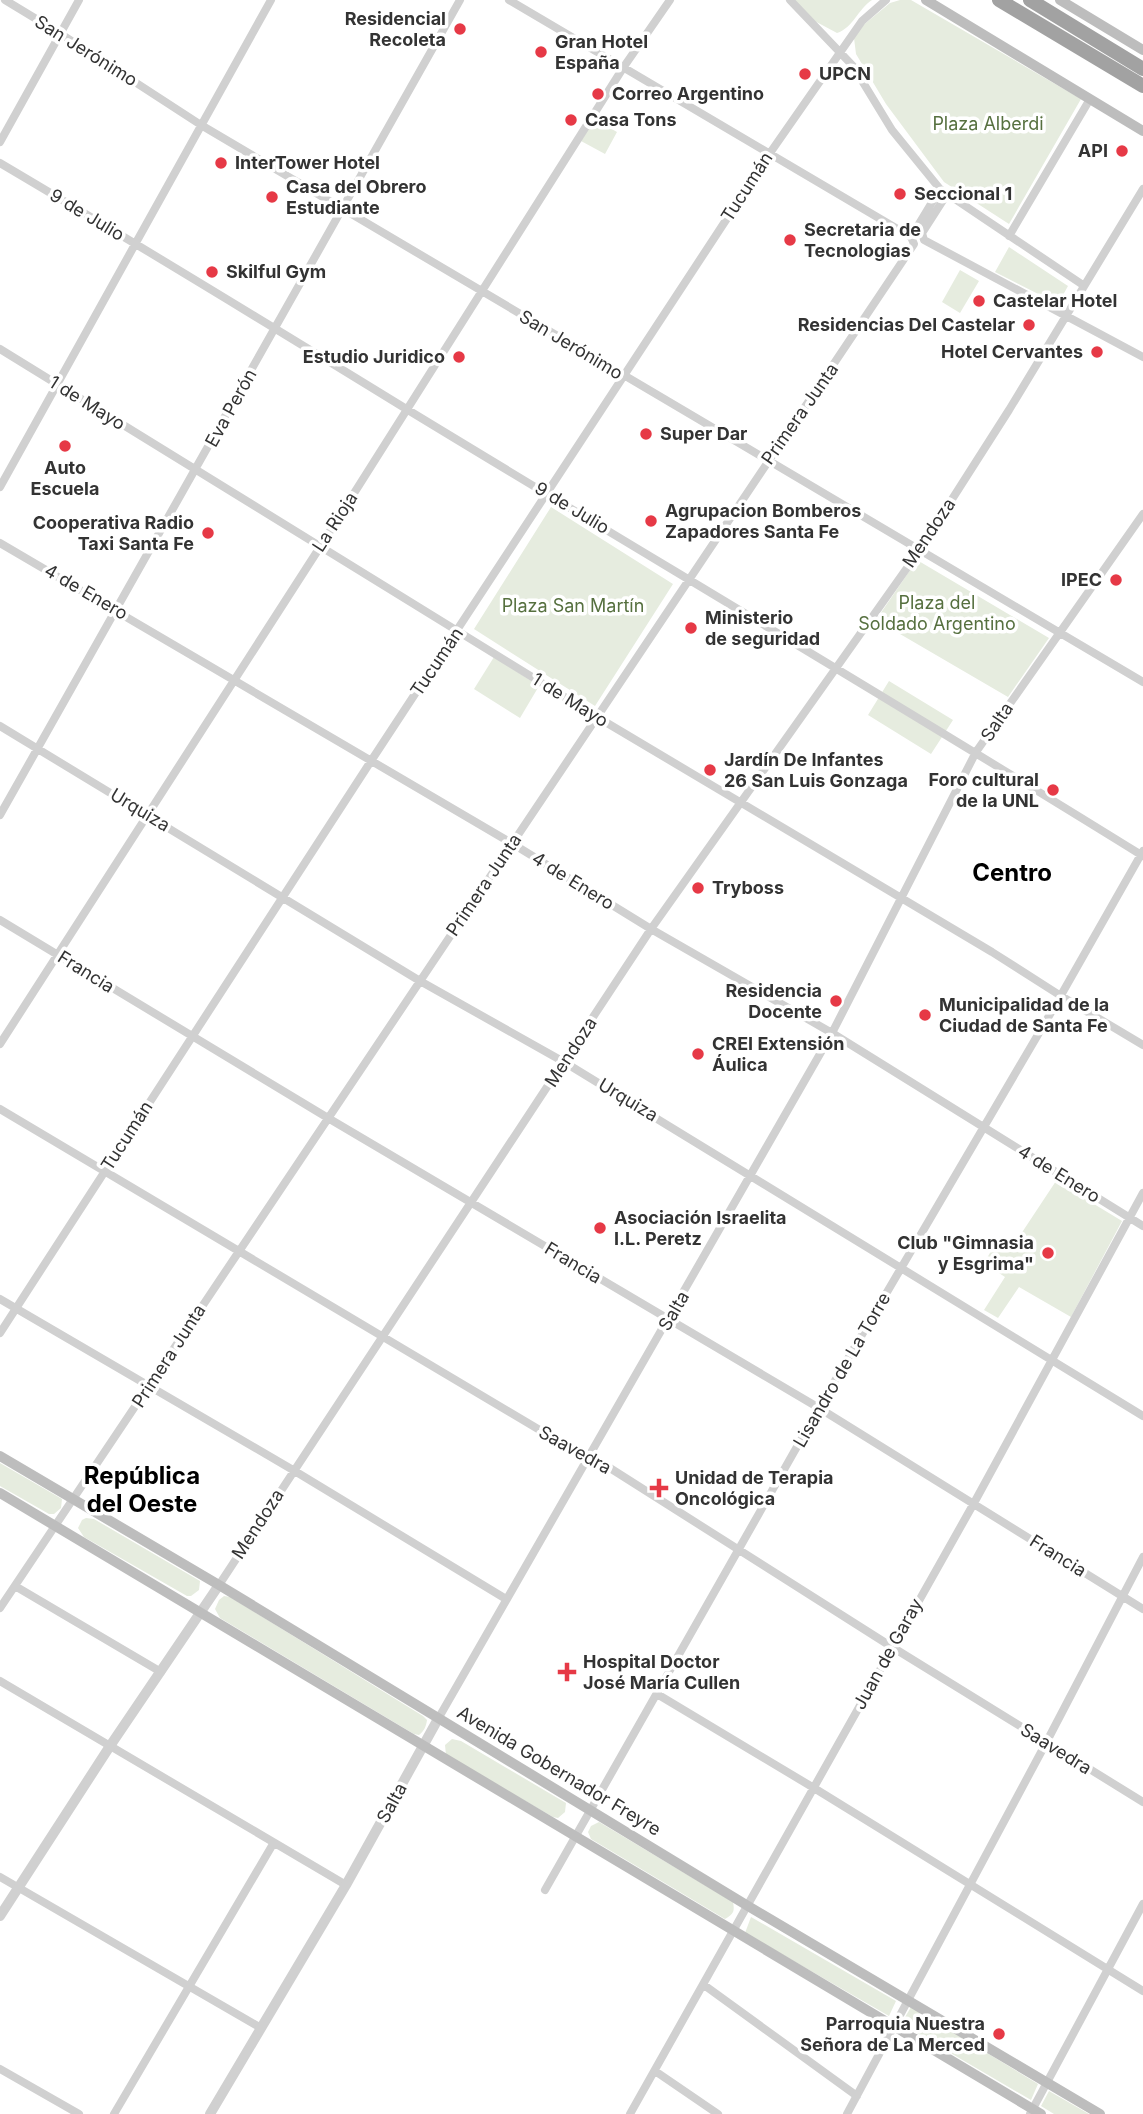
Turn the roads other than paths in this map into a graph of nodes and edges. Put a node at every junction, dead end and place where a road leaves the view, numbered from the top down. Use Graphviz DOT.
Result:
graph roads {
  1 [pos="5,0"];
  2 [pos="79,0"];
  3 [pos="271,0"];
  4 [pos="460,0"];
  5 [pos="509,0"];
  6 [pos="670,0"];
  7 [pos="790,0"];
  8 [pos="886,0"];
  9 [pos="926,0"];
  10 [pos="999,0"];
  11 [pos="1030,0"];
  12 [pos="1060,0"];
  13 [pos="61,34"];
  14 [pos="1143,50"];
  15 [pos="841,51"];
  16 [pos="623,68"];
  17 [pos="1143,69"];
  18 [pos="1143,86"];
  19 [pos="1090,99"];
  20 [pos="201,125"];
  21 [pos="1143,131"];
  22 [pos="0,142"];
  23 [pos="770,153"];
  24 [pos="0,163"];
  25 [pos="1143,189"];
  26 [pos="943,192"];
  27 [pos="342,209"];
  28 [pos="1009,236"];
  29 [pos="912,241"];
  30 [pos="135,243"];
  31 [pos="1083,285"];
  32 [pos="483,291"];
  33 [pos="1066,315"];
  34 [pos="275,327"];
  35 [pos="0,349"];
  36 [pos="1143,357"];
  37 [pos="623,376"];
  38 [pos="56,385"];
  39 [pos="407,409"];
  40 [pos="768,460"];
  41 [pos="196,471"];
  42 [pos="0,487"];
  43 [pos="548,494"];
  44 [pos="1143,514"];
  45 [pos="0,542"];
  46 [pos="320,547"];
  47 [pos="919,551"];
  48 [pos="690,579"];
  49 [pos="117,610"];
  50 [pos="458,631"];
  51 [pos="1058,633"];
  52 [pos="834,668"];
  53 [pos="234,680"];
  54 [pos="1143,682"];
  55 [pos="597,717"];
  56 [pos="0,726"];
  57 [pos="38,749"];
  58 [pos="976,752"];
  59 [pos="371,761"];
  60 [pos="738,803"];
  61 [pos="0,815"];
  62 [pos="148,815"];
  63 [pos="513,844"];
  64 [pos="1142,854"];
  65 [pos="284,896"];
  66 [pos="900,899"];
  67 [pos="0,920"];
  68 [pos="651,929"];
  69 [pos="57,954"];
  70 [pos="420,981"];
  71 [pos="1060,996"];
  72 [pos="832,1033"];
  73 [pos="192,1037"];
  74 [pos="0,1044"];
  75 [pos="1143,1045"];
  76 [pos="564,1062"];
  77 [pos="0,1109"];
  78 [pos="328,1118"];
  79 [pos="984,1127"];
  80 [pos="104,1171"];
  81 [pos="751,1175"];
  82 [pos="1143,1194"];
  83 [pos="471,1202"];
  84 [pos="1129,1217"];
  85 [pos="1143,1226"];
  86 [pos="238,1251"];
  87 [pos="901,1269"];
  88 [pos="0,1299"];
  89 [pos="16,1308"];
  90 [pos="669,1320"];
  91 [pos="0,1333"];
  92 [pos="381,1337"];
  93 [pos="1052,1359"];
  94 [pos="149,1386"];
  95 [pos="819,1408"];
  96 [pos="1143,1416"];
  97 [pos="0,1456"];
  98 [pos="591,1456"];
  99 [pos="293,1470"];
  100 [pos="0,1493"];
  101 [pos="73,1500"];
  102 [pos="974,1503"];
  103 [pos="56,1527"];
  104 [pos="738,1550"];
  105 [pos="1143,1557"];
  106 [pos="219,1585"];
  107 [pos="15,1586"];
  108 [pos="1122,1597"];
  109 [pos="506,1599"];
  110 [pos="0,1608"];
  111 [pos="1143,1609"];
  112 [pos="200,1613"];
  113 [pos="892,1647"];
  114 [pos="161,1672"];
  115 [pos="0,1681"];
  116 [pos="657,1694"];
  117 [pos="438,1718"];
  118 [pos="1046,1743"];
  119 [pos="110,1745"];
  120 [pos="424,1747"];
  121 [pos="814,1788"];
  122 [pos="1143,1802"];
  123 [pos="589,1810"];
  124 [pos="576,1838"];
  125 [pos="273,1843"];
  126 [pos="0,1877"];
  127 [pos="970,1884"];
  128 [pos="346,1885"];
  129 [pos="18,1888"];
  130 [pos="545,1890"];
  131 [pos="1143,1904"];
  132 [pos="748,1906"];
  133 [pos="0,1916"];
  134 [pos="733,1932"];
  135 [pos="1108,1969"];
  136 [pos="704,1985"];
  137 [pos="190,1986"];
  138 [pos="1143,1991"];
  139 [pos="907,1999"];
  140 [pos="893,2027"];
  141 [pos="261,2028"];
  142 [pos="0,2069"];
  143 [pos="655,2071"];
  144 [pos="1046,2081"];
  145 [pos="857,2096"];
  146 [pos="1035,2112"];
  147 [pos="79,2114"];
  148 [pos="114,2114"];
  149 [pos="211,2114"];
  150 [pos="631,2114"];
  151 [pos="718,2114"];
  152 [pos="847,2114"];
  153 [pos="1100,2114"];
  1 -- 13 [label="street, San Jerónimo"];
  2 -- 13 [label="street"];
  3 -- 20 [label="street"];
  4 -- 27 [label="street, Eva Perón"];
  5 -- 16 [label="street"];
  6 -- 16 [label="street, La Rioja"];
  7 -- 15 [label="street"];
  8 -- 15 [label="street, Tucumán"];
  9 -- 19 [label="main road"];
  10 -- 18 [label="highway"];
  11 -- 17 [label="highway"];
  12 -- 14 [label="main road"];
  13 -- 20 [label="street, San Jerónimo"];
  13 -- 22 [label="street"];
  15 -- 23 [label="street, Tucumán"];
  15 -- 26 [label="street"];
  16 -- 23 [label="street"];
  16 -- 32 [label="street, La Rioja"];
  19 -- 21 [label="main road"];
  19 -- 28 [label="street"];
  20 -- 27 [label="street, San Jerónimo"];
  20 -- 30 [label="street"];
  23 -- 29 [label="street"];
  23 -- 37 [label="street, Tucumán"];
  24 -- 30 [label="street, 9 de Julio"];
  25 -- 31 [label="street, Mendoza"];
  26 -- 28 [label="street"];
  26 -- 29 [label="street, Primera Junta"];
  26 -- 33 [label="street"];
  27 -- 32 [label="street, San Jerónimo"];
  27 -- 34 [label="street, Eva Perón"];
  28 -- 31 [label="street"];
  29 -- 40 [label="street, Primera Junta"];
  30 -- 34 [label="street, 9 de Julio"];
  30 -- 38 [label="street"];
  31 -- 33 [label="street, Mendoza"];
  32 -- 37 [label="street, San Jerónimo"];
  32 -- 39 [label="street, La Rioja"];
  33 -- 36 [label="street"];
  33 -- 47 [label="street, Mendoza"];
  34 -- 39 [label="street, 9 de Julio"];
  34 -- 41 [label="street, Eva Perón"];
  35 -- 38 [label="street, 1 de Mayo"];
  37 -- 40 [label="street, San Jerónimo"];
  37 -- 43 [label="street, Tucumán"];
  38 -- 41 [label="street, 1 de Mayo"];
  38 -- 42 [label="street"];
  39 -- 43 [label="street, 9 de Julio"];
  39 -- 46 [label="street, La Rioja"];
  40 -- 47 [label="street, San Jerónimo"];
  40 -- 48 [label="street, Primera Junta"];
  41 -- 46 [label="street, 1 de Mayo"];
  41 -- 49 [label="street, Eva Perón"];
  43 -- 48 [label="street, 9 de Julio"];
  43 -- 50 [label="street, Tucumán"];
  44 -- 51 [label="street, Salta"];
  45 -- 49 [label="street, 4 de Enero"];
  46 -- 50 [label="street, 1 de Mayo"];
  46 -- 53 [label="street, La Rioja"];
  47 -- 51 [label="street, San Jerónimo"];
  47 -- 52 [label="street, Mendoza"];
  48 -- 52 [label="street, 9 de Julio"];
  48 -- 55 [label="street, Primera Junta"];
  49 -- 53 [label="street, 4 de Enero"];
  49 -- 57 [label="street, Eva Perón"];
  50 -- 55 [label="street, 1 de Mayo"];
  50 -- 59 [label="street, Tucumán"];
  51 -- 54 [label="street, San Jerónimo"];
  51 -- 58 [label="street, Salta"];
  52 -- 58 [label="street, 9 de Julio"];
  52 -- 60 [label="street, Mendoza"];
  53 -- 59 [label="street, 4 de Enero"];
  53 -- 62 [label="street, La Rioja"];
  55 -- 60 [label="street, 1 de Mayo"];
  55 -- 63 [label="street, Primera Junta"];
  56 -- 57 [label="street, Urquiza"];
  57 -- 61 [label="street, Eva Perón"];
  57 -- 62 [label="street, Urquiza"];
  58 -- 64 [label="street, 9 de Julio"];
  58 -- 66 [label="street, Salta"];
  59 -- 63 [label="street, 4 de Enero"];
  59 -- 65 [label="street, Tucumán"];
  60 -- 66 [label="street, 1 de Mayo"];
  60 -- 68 [label="street, Mendoza"];
  62 -- 65 [label="street, Urquiza"];
  62 -- 69 [label="street, La Rioja"];
  63 -- 68 [label="street, 4 de Enero"];
  63 -- 70 [label="street, Primera Junta"];
  64 -- 71 [label="street, Lisandro de La Torre"];
  65 -- 70 [label="street, Urquiza"];
  65 -- 73 [label="street, Tucumán"];
  66 -- 71 [label="street, 1 de Mayo"];
  66 -- 72 [label="street, Salta"];
  67 -- 69 [label="street, Francia"];
  68 -- 72 [label="street, 4 de Enero"];
  68 -- 76 [label="street, Mendoza"];
  69 -- 73 [label="street, Francia"];
  69 -- 74 [label="street, La Rioja"];
  70 -- 76 [label="street, Urquiza"];
  70 -- 78 [label="street, Primera Junta"];
  71 -- 75 [label="street, 1 de Mayo"];
  71 -- 79 [label="street, Lisandro de La Torre"];
  72 -- 79 [label="street, 4 de Enero"];
  72 -- 81 [label="street, Salta"];
  73 -- 78 [label="street, Francia"];
  73 -- 80 [label="street, Tucumán"];
  76 -- 81 [label="street, Urquiza"];
  76 -- 83 [label="street, Mendoza"];
  77 -- 80 [label="street, Saavedra"];
  78 -- 83 [label="street, Francia"];
  78 -- 86 [label="street, Primera Junta"];
  79 -- 84 [label="street, 4 de Enero"];
  79 -- 87 [label="street, Lisandro de La Torre"];
  80 -- 86 [label="street, Saavedra"];
  80 -- 89 [label="street, Tucumán"];
  81 -- 87 [label="street, Urquiza"];
  81 -- 90 [label="street, Salta"];
  82 -- 84 [label="street, Juan de Garay"];
  83 -- 90 [label="street, Francia"];
  83 -- 92 [label="street, Mendoza"];
  84 -- 85 [label="street, 4 de Enero"];
  84 -- 93 [label="street, Juan de Garay"];
  86 -- 92 [label="street, Saavedra"];
  86 -- 94 [label="street, Primera Junta"];
  87 -- 93 [label="street, Urquiza"];
  87 -- 95 [label="street, Lisandro de La Torre"];
  88 -- 89 [label="street"];
  89 -- 91 [label="street, Tucumán"];
  89 -- 94 [label="street"];
  90 -- 95 [label="street, Francia"];
  90 -- 98 [label="street, Salta"];
  92 -- 98 [label="street, Saavedra"];
  92 -- 99 [label="street, Mendoza"];
  93 -- 96 [label="street, Urquiza"];
  93 -- 102 [label="street, Juan de Garay"];
  94 -- 99 [label="street"];
  94 -- 101 [label="street, Primera Junta"];
  95 -- 102 [label="street, Francia"];
  95 -- 104 [label="street, Lisandro de La Torre"];
  97 -- 101 [label="main road, Avenida Gobernador Freyre"];
  98 -- 104 [label="street, Saavedra"];
  98 -- 109 [label="street, Salta"];
  99 -- 106 [label="street, Mendoza"];
  99 -- 109 [label="street"];
  100 -- 103 [label="main road"];
  101 -- 103 [label="street, Primera Junta"];
  101 -- 106 [label="main road, Avenida Gobernador Freyre"];
  102 -- 108 [label="street, Francia"];
  102 -- 113 [label="street, Juan de Garay"];
  103 -- 107 [label="street, Primera Junta"];
  103 -- 112 [label="main road"];
  104 -- 113 [label="street, Saavedra"];
  104 -- 116 [label="street, Lisandro de La Torre"];
  105 -- 108 [label="street"];
  106 -- 112 [label="street, Mendoza"];
  106 -- 117 [label="main road, Avenida Gobernador Freyre"];
  107 -- 110 [label="street, Primera Junta"];
  107 -- 114 [label="street"];
  108 -- 111 [label="street, Francia"];
  108 -- 118 [label="street"];
  109 -- 117 [label="street, Salta"];
  112 -- 114 [label="street, Mendoza"];
  112 -- 120 [label="main road"];
  113 -- 118 [label="street, Saavedra"];
  113 -- 121 [label="street, Juan de Garay"];
  114 -- 119 [label="street, Mendoza"];
  115 -- 119 [label="street"];
  116 -- 121 [label="street"];
  116 -- 123 [label="street, Lisandro de La Torre"];
  117 -- 120 [label="street, Salta"];
  117 -- 123 [label="main road, Avenida Gobernador Freyre"];
  118 -- 122 [label="street, Saavedra"];
  118 -- 127 [label="street"];
  119 -- 125 [label="street"];
  119 -- 129 [label="street, Mendoza"];
  120 -- 124 [label="main road"];
  120 -- 128 [label="street, Salta"];
  121 -- 127 [label="street"];
  121 -- 132 [label="street, Juan de Garay"];
  123 -- 124 [label="street, Lisandro de La Torre"];
  123 -- 132 [label="main road, Avenida Gobernador Freyre"];
  124 -- 130 [label="street, Lisandro de La Torre"];
  124 -- 134 [label="main road"];
  125 -- 128 [label="street"];
  125 -- 137 [label="street"];
  126 -- 129 [label="street"];
  127 -- 135 [label="street"];
  127 -- 139 [label="street"];
  128 -- 141 [label="street, Salta"];
  129 -- 133 [label="street, Mendoza"];
  129 -- 137 [label="street"];
  131 -- 135 [label="street"];
  132 -- 134 [label="street, Juan de Garay"];
  132 -- 139 [label="main road, Avenida Gobernador Freyre"];
  134 -- 136 [label="street, Juan de Garay"];
  134 -- 140 [label="main road"];
  135 -- 138 [label="street"];
  135 -- 144 [label="street"];
  136 -- 143 [label="street, Juan de Garay"];
  136 -- 145 [label="street"];
  137 -- 141 [label="street"];
  137 -- 148 [label="street"];
  139 -- 140 [label="street"];
  139 -- 144 [label="main road, Avenida Gobernador Freyre"];
  140 -- 145 [label="street"];
  140 -- 146 [label="main road"];
  141 -- 149 [label="street, Salta"];
  142 -- 147 [label="street"];
  143 -- 150 [label="street, Juan de Garay"];
  143 -- 151 [label="street"];
  144 -- 146 [label="street"];
  144 -- 153 [label="main road, Avenida Gobernador Freyre"];
  145 -- 152 [label="street"];
}
